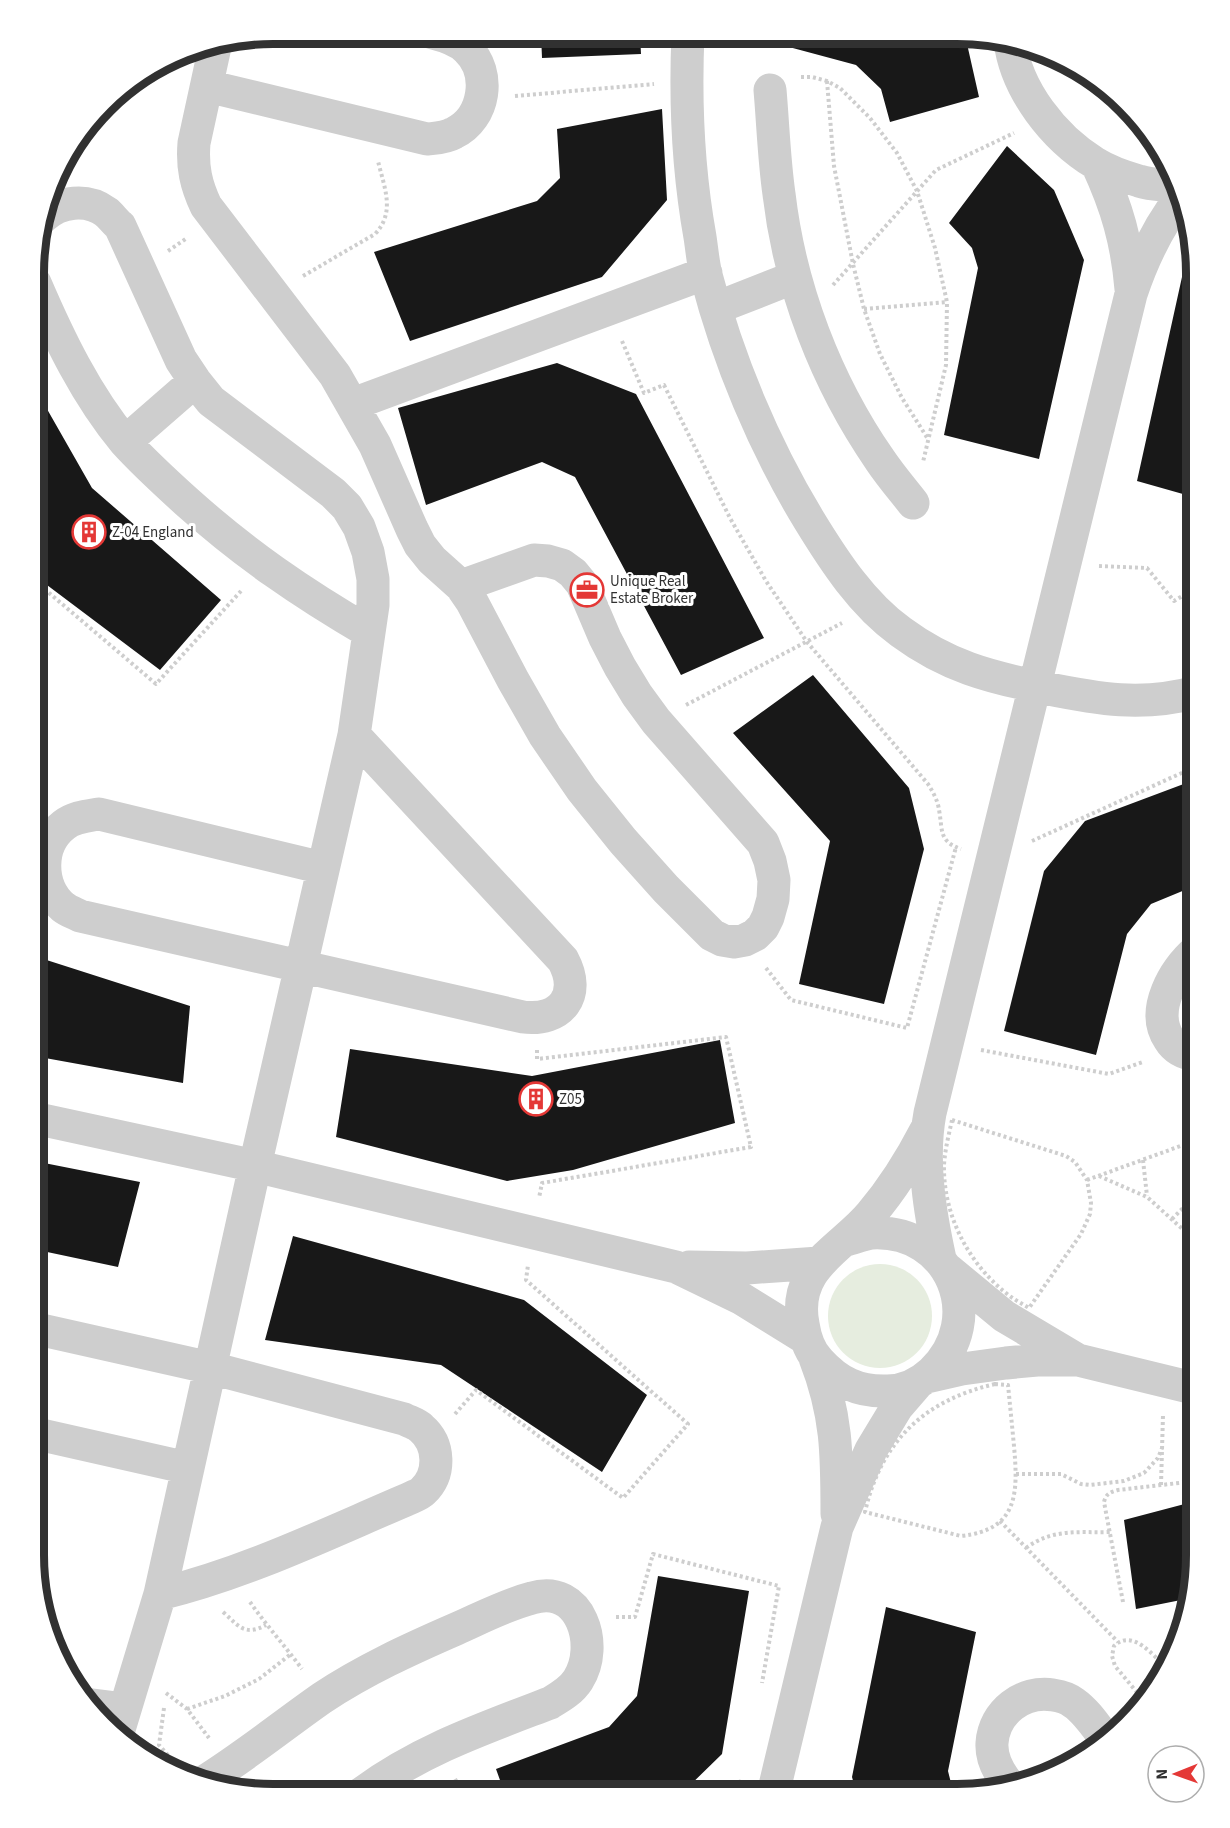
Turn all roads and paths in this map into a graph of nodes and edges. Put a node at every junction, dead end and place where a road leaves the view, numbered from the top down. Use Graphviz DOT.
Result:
graph roads {
  1 [pos="461,44"];
  2 [pos="688,44"];
  3 [pos="1012,50"];
  4 [pos="214,51"];
  5 [pos="686,81"];
  6 [pos="827,81"];
  7 [pos="207,86"];
  8 [pos="770,90"];
  9 [pos="481,99"];
  10 [pos="1045,118"];
  11 [pos="370,125"];
  12 [pos="1097,164"];
  13 [pos="1169,186"];
  14 [pos="917,191"];
  15 [pos="1176,204"];
  16 [pos="52,210"];
  17 [pos="216,219"];
  18 [pos="853,264"];
  19 [pos="140,269"];
  20 [pos="706,273"];
  21 [pos="795,277"];
  22 [pos="273,293"];
  23 [pos="1131,294"];
  24 [pos="947,302"];
  25 [pos="44,305"];
  26 [pos="716,308"];
  27 [pos="610,309"];
  28 [pos="864,309"];
  29 [pos="807,315"];
  30 [pos="195,381"];
  31 [pos="353,404"];
  32 [pos="928,440"];
  33 [pos="125,442"];
  34 [pos="913,503"];
  35 [pos="1065,564"];
  36 [pos="264,566"];
  37 [pos="461,586"];
  38 [pos="44,589"];
  39 [pos="1186,594"];
  40 [pos="872,607"];
  41 [pos="369,632"];
  42 [pos="807,642"];
  43 [pos="1035,686"];
  44 [pos="1186,695"];
  45 [pos="656,721"];
  46 [pos="354,735"];
  47 [pos="1186,771"];
  48 [pos="956,847"];
  49 [pos="993,859"];
  50 [pos="323,868"];
  51 [pos="745,940"];
  52 [pos="1186,961"];
  53 [pos="300,967"];
  54 [pos="947,1043"];
  55 [pos="1186,1051"];
  56 [pos="1186,1053"];
  57 [pos="44,1120"];
  58 [pos="927,1127"];
  59 [pos="1186,1144"];
  60 [pos="1143,1160"];
  61 [pos="255,1166"];
  62 [pos="1099,1176"];
  63 [pos="1087,1180"];
  64 [pos="1147,1197"];
  65 [pos="1186,1205"];
  66 [pos="1172,1219"];
  67 [pos="1186,1232"];
  68 [pos="846,1240"];
  69 [pos="819,1263"];
  70 [pos="943,1264"];
  71 [pos="676,1267"];
  72 [pos="44,1330"];
  73 [pos="810,1347"];
  74 [pos="1078,1360"];
  75 [pos="211,1368"];
  76 [pos="921,1381"];
  77 [pos="1165,1382"];
  78 [pos="1186,1387"];
  79 [pos="44,1435"];
  80 [pos="1162,1448"];
  81 [pos="188,1467"];
  82 [pos="1016,1474"];
  83 [pos="1186,1482"];
  84 [pos="1161,1485"];
  85 [pos="1000,1521"];
  86 [pos="837,1527"];
  87 [pos="1110,1532"];
  88 [pos="1026,1548"];
  89 [pos="231,1574"];
  90 [pos="160,1594"];
  91 [pos="1123,1602"];
  92 [pos="217,1609"];
  93 [pos="579,1616"];
  94 [pos="266,1625"];
  95 [pos="1118,1642"];
  96 [pos="291,1654"];
  97 [pos="1160,1662"];
  98 [pos="168,1682"];
  99 [pos="760,1689"];
  100 [pos="166,1693"];
  101 [pos="1139,1695"];
  102 [pos="322,1698"];
  103 [pos="187,1709"];
  104 [pos="121,1723"];
  105 [pos="1101,1734"];
  106 [pos="180,1765"];
  107 [pos="229,1765"];
  108 [pos="202,1773"];
  109 [pos="1004,1780"];
  110 [pos="375,1784"];
  111 [pos="775,1784"];
  1 -- 9 [label="street"];
  2 -- 5 [label="street"];
  3 -- 10 [label="street"];
  4 -- 7 [label="street"];
  5 -- 9 [label="path"];
  5 -- 20 [label="street"];
  6 -- 8 [label="path"];
  6 -- 14 [label="path"];
  6 -- 18 [label="path"];
  7 -- 11 [label="street"];
  7 -- 17 [label="street"];
  8 -- 21 [label="street"];
  9 -- 11 [label="street"];
  10 -- 12 [label="street"];
  10 -- 14 [label="path"];
  11 -- 22 [label="path"];
  12 -- 13 [label="street"];
  12 -- 23 [label="street"];
  14 -- 18 [label="path"];
  14 -- 24 [label="path"];
  15 -- 23 [label="street"];
  16 -- 19 [label="street"];
  17 -- 19 [label="path"];
  17 -- 22 [label="street"];
  18 -- 28 [label="path"];
  18 -- 29 [label="path"];
  19 -- 30 [label="street"];
  20 -- 26 [label="street"];
  20 -- 27 [label="street"];
  21 -- 26 [label="street"];
  21 -- 29 [label="street"];
  22 -- 31 [label="street"];
  23 -- 35 [label="street"];
  24 -- 28 [label="path"];
  24 -- 32 [label="path"];
  25 -- 33 [label="street"];
  26 -- 40 [label="street"];
  27 -- 31 [label="street"];
  27 -- 42 [label="path"];
  28 -- 32 [label="path"];
  29 -- 34 [label="street"];
  30 -- 33 [label="street"];
  30 -- 41 [label="street"];
  31 -- 37 [label="street"];
  32 -- 34 [label="path"];
  33 -- 36 [label="street"];
  35 -- 39 [label="path"];
  35 -- 43 [label="street"];
  36 -- 38 [label="path"];
  36 -- 41 [label="street"];
  37 -- 45 [label="street"];
  37 -- 51 [label="street"];
  40 -- 42 [label="path"];
  40 -- 43 [label="street"];
  41 -- 46 [label="street"];
  42 -- 45 [label="path"];
  42 -- 48 [label="path"];
  43 -- 44 [label="street"];
  43 -- 49 [label="street"];
  45 -- 51 [label="street"];
  46 -- 50 [label="street"];
  46 -- 53 [label="street"];
  47 -- 49 [label="path"];
  48 -- 49 [label="path"];
  48 -- 51 [label="path"];
  49 -- 54 [label="street"];
  50 -- 53 [label="street"];
  50 -- 53 [label="street"];
  52 -- 55 [label="street"];
  53 -- 61 [label="street"];
  54 -- 56 [label="path"];
  54 -- 58 [label="street"];
  57 -- 61 [label="street"];
  58 -- 68 [label="street"];
  58 -- 70 [label="street"];
  59 -- 60 [label="path"];
  60 -- 62 [label="path"];
  60 -- 64 [label="path"];
  61 -- 71 [label="street"];
  61 -- 75 [label="street"];
  62 -- 63 [label="path"];
  62 -- 64 [label="path"];
  63 -- 63 [label="path"];
  64 -- 66 [label="path"];
  65 -- 66 [label="path"];
  66 -- 67 [label="path"];
  68 -- 69 [label="street"];
  68 -- 70 [label="street"];
  69 -- 71 [label="street"];
  69 -- 73 [label="street"];
  70 -- 74 [label="street"];
  70 -- 76 [label="street"];
  71 -- 73 [label="street"];
  72 -- 75 [label="street"];
  73 -- 76 [label="street"];
  73 -- 86 [label="street"];
  74 -- 76 [label="street"];
  74 -- 77 [label="street"];
  75 -- 81 [label="street"];
  75 -- 89 [label="street"];
  76 -- 86 [label="street"];
  77 -- 78 [label="street"];
  77 -- 80 [label="path"];
  79 -- 81 [label="street"];
  80 -- 82 [label="path"];
  80 -- 84 [label="path"];
  81 -- 90 [label="street"];
  82 -- 85 [label="path"];
  82 -- 85 [label="path"];
  83 -- 84 [label="path"];
  84 -- 87 [label="path"];
  85 -- 88 [label="path"];
  86 -- 111 [label="street"];
  87 -- 88 [label="path"];
  87 -- 91 [label="path"];
  88 -- 95 [label="path"];
  89 -- 90 [label="street"];
  89 -- 94 [label="path"];
  90 -- 104 [label="street"];
  92 -- 94 [label="path"];
  93 -- 99 [label="path"];
  93 -- 102 [label="street"];
  93 -- 110 [label="street"];
  94 -- 96 [label="path"];
  95 -- 97 [label="path"];
  95 -- 101 [label="path"];
  96 -- 102 [label="path"];
  96 -- 103 [label="path"];
  98 -- 100 [label="path"];
  100 -- 103 [label="path"];
  100 -- 106 [label="path"];
  102 -- 107 [label="street"];
  103 -- 107 [label="path"];
  105 -- 109 [label="street"];
  107 -- 108 [label="street"];
}
